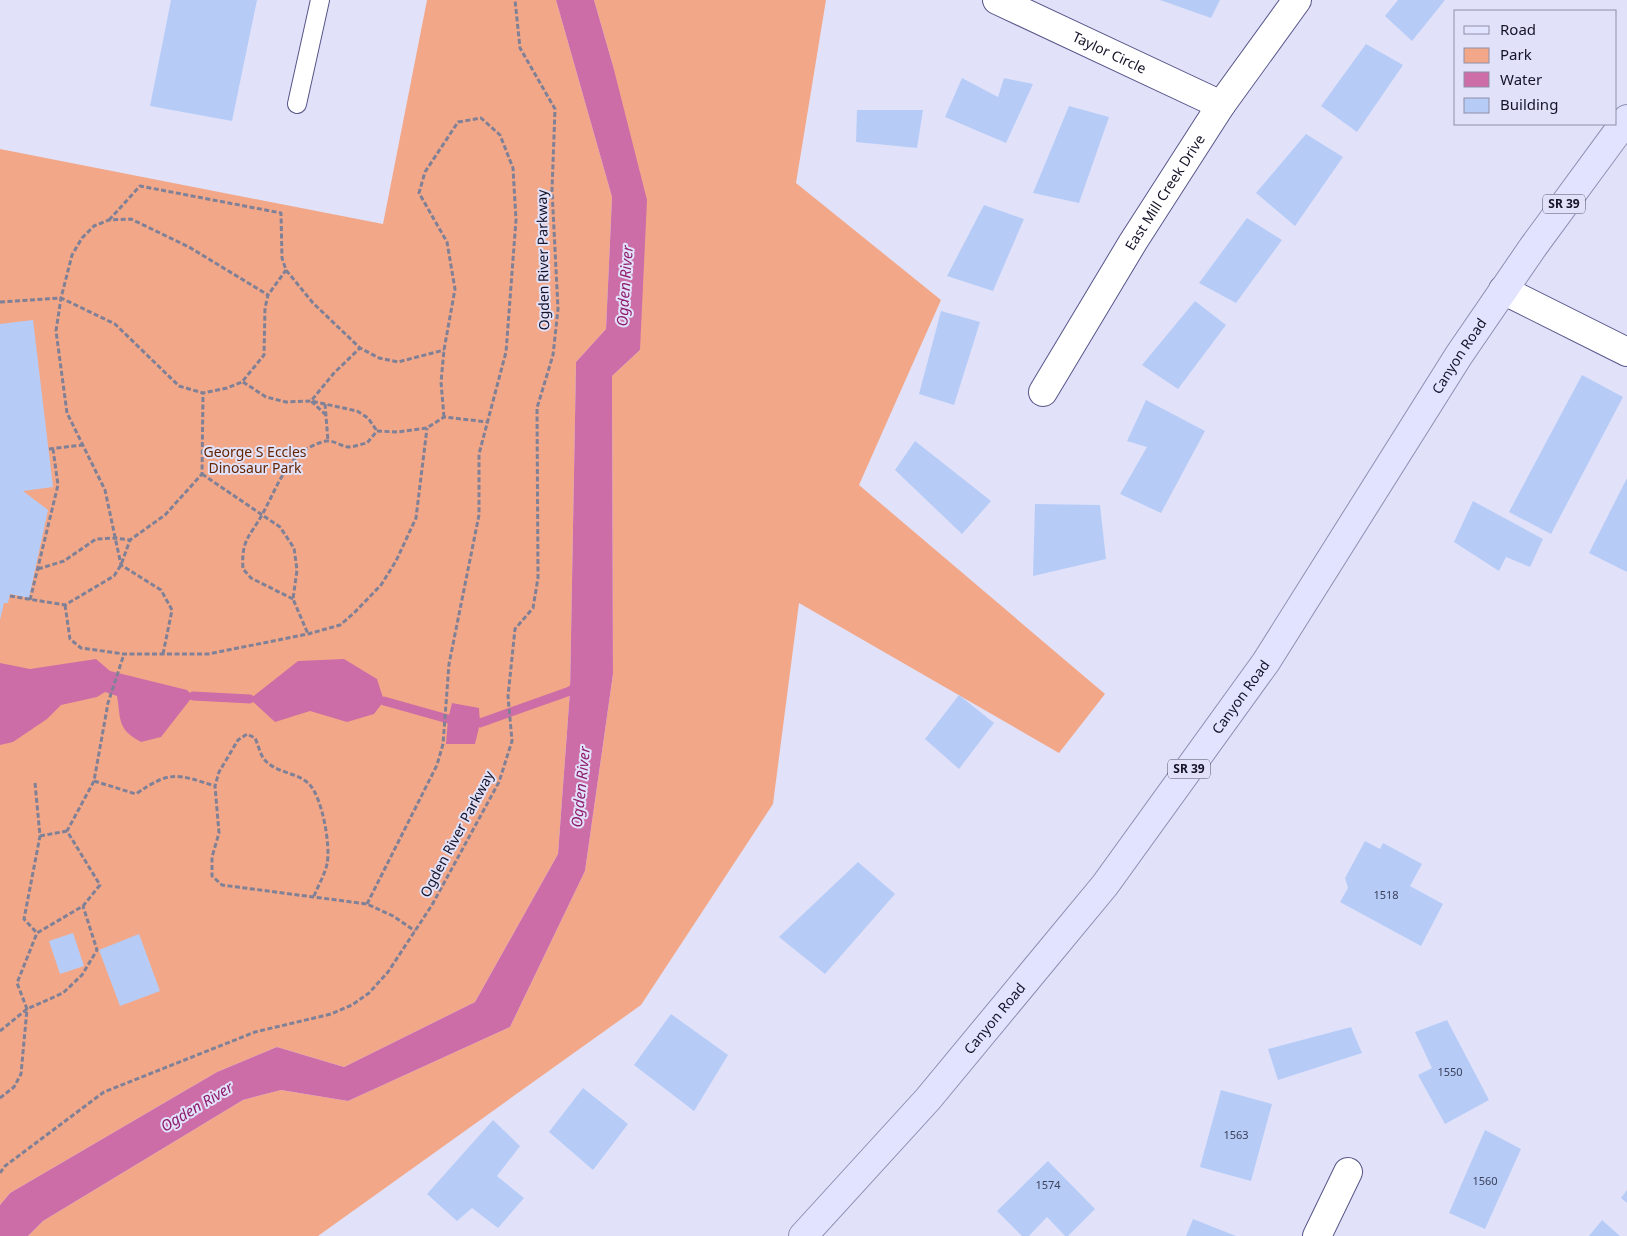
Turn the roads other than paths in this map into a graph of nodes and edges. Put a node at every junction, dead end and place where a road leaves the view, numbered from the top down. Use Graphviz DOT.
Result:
graph roads {
  1 [pos="320,0"];
  2 [pos="997,0"];
  3 [pos="1297,0"];
  4 [pos="297,104"];
  5 [pos="1221,105"];
  6 [pos="1627,119"];
  7 [pos="1503,290"];
  8 [pos="1627,352"];
  9 [pos="1043,392"];
  10 [pos="1348,1172"];
  11 [pos="803,1236"];
  12 [pos="1317,1236"];
  1 -- 4 [label="lane"];
  2 -- 5 [label="street, Taylor Circle"];
  3 -- 5 [label="street, East Mill Creek Drive"];
  5 -- 9 [label="street, East Mill Creek Drive"];
  6 -- 7 [label="main road, Canyon Road / SR 39"];
  7 -- 8 [label="street"];
  7 -- 11 [label="main road, Canyon Road / SR 39"];
  10 -- 12 [label="street"];
}
